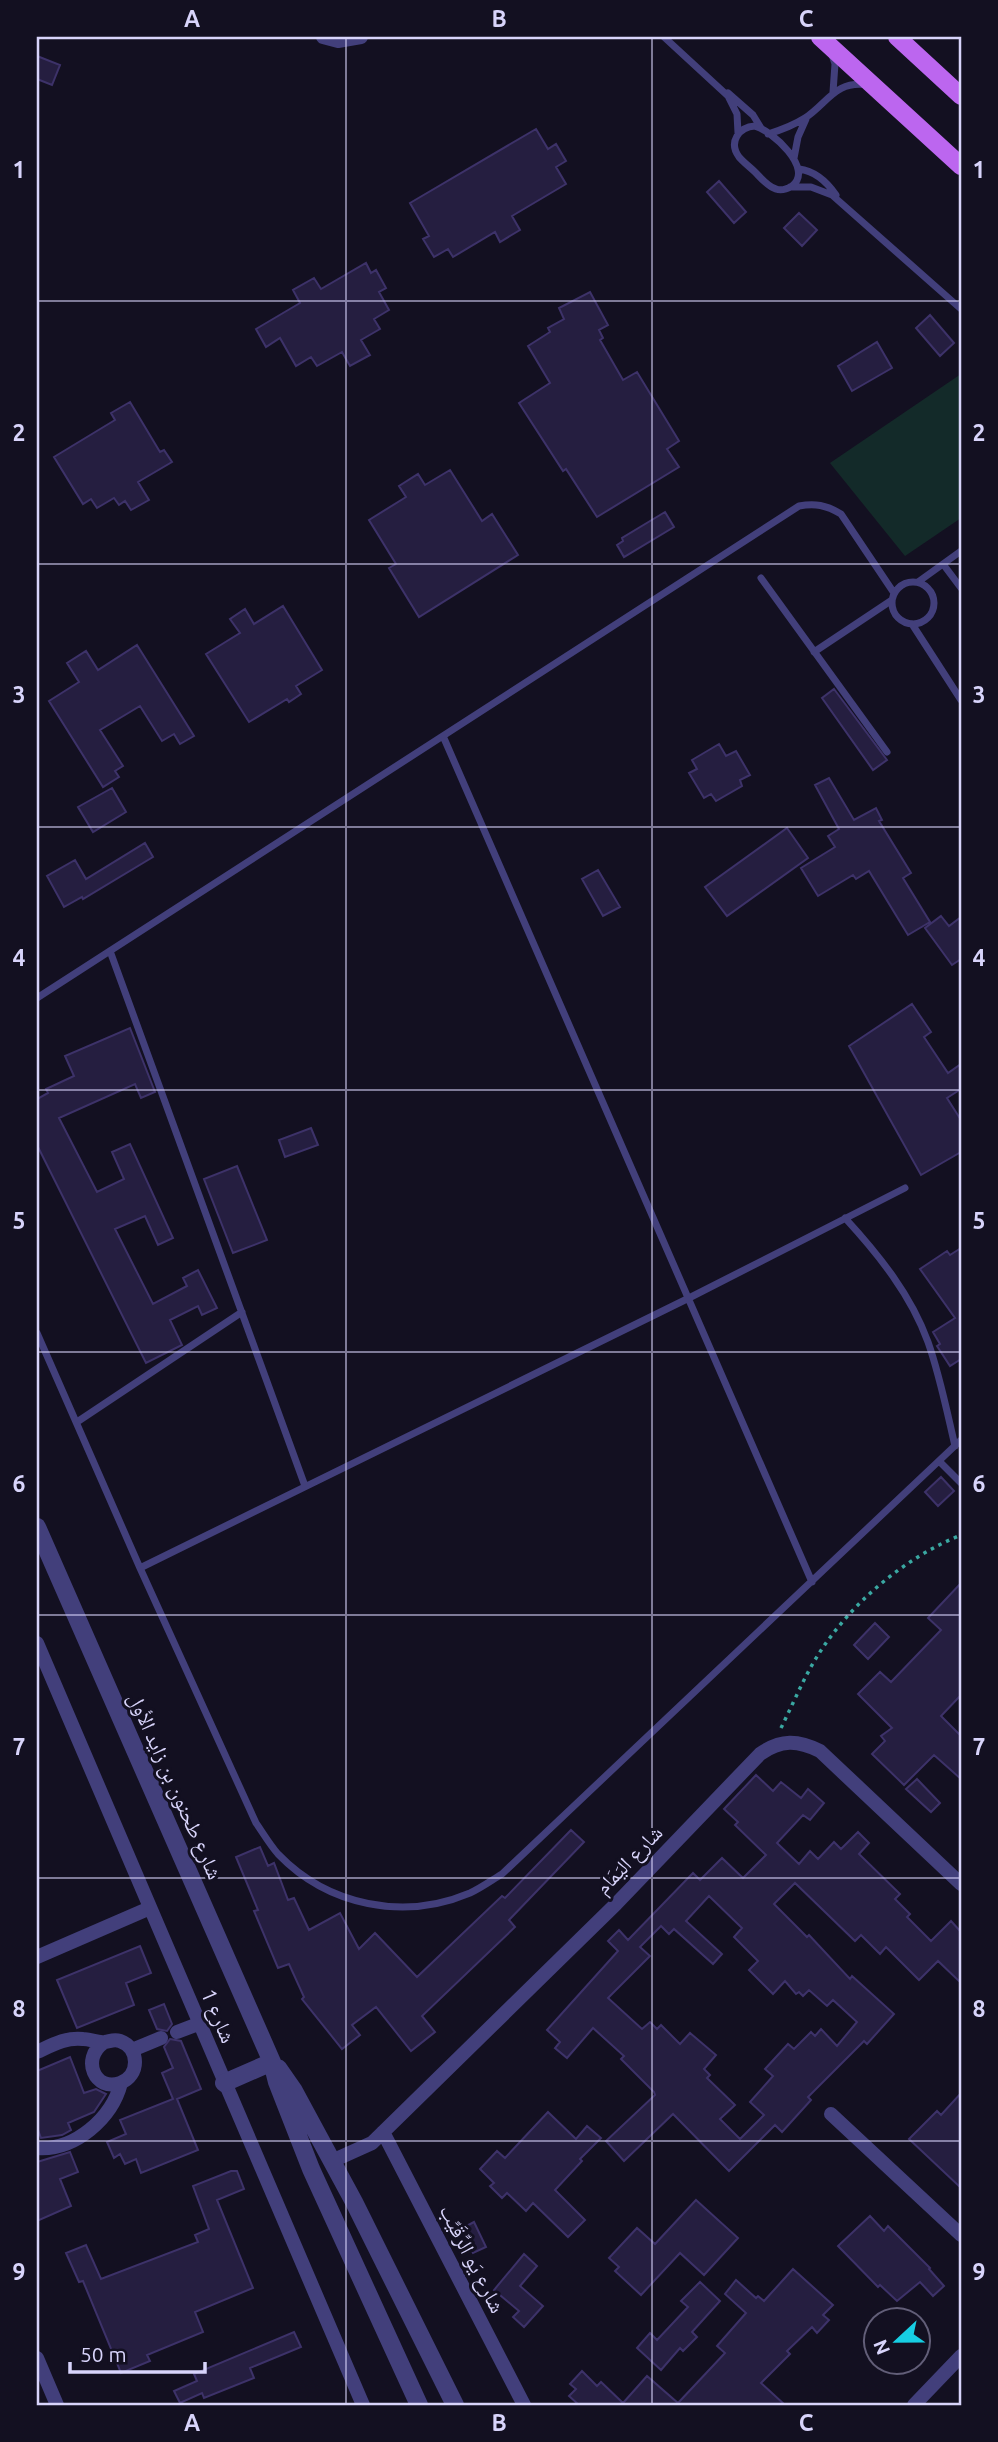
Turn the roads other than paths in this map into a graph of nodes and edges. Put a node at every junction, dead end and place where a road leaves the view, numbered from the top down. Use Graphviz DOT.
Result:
graph roads {
  1 [pos="323,37"];
  2 [pos="361,37"];
  3 [pos="664,37"];
  4 [pos="897,37"];
  5 [pos="824,40"];
  6 [pos="873,86"];
  7 [pos="720,89"];
  8 [pos="833,92"];
  9 [pos="961,96"];
  10 [pos="807,117"];
  11 [pos="761,128"];
  12 [pos="738,133"];
  13 [pos="768,134"];
  14 [pos="794,158"];
  15 [pos="961,166"];
  16 [pos="799,169"];
  17 [pos="790,187"];
  18 [pos="840,202"];
  19 [pos="961,309"];
  20 [pos="961,551"];
  21 [pos="943,564"];
  22 [pos="761,578"];
  23 [pos="918,582"];
  24 [pos="961,588"];
  25 [pos="893,597"];
  26 [pos="912,624"];
  27 [pos="814,652"];
  28 [pos="961,700"];
  29 [pos="443,736"];
  30 [pos="887,752"];
  31 [pos="110,951"];
  32 [pos="37,998"];
  33 [pos="905,1188"];
  34 [pos="845,1218"];
  35 [pos="689,1298"];
  36 [pos="242,1312"];
  37 [pos="37,1333"];
  38 [pos="77,1422"];
  39 [pos="961,1440"];
  40 [pos="955,1446"];
  41 [pos="939,1461"];
  42 [pos="961,1483"];
  43 [pos="305,1486"];
  44 [pos="37,1527"];
  45 [pos="140,1568"];
  46 [pos="812,1582"];
  47 [pos="37,1643"];
  48 [pos="961,1884"];
  49 [pos="150,1908"];
  50 [pos="37,1957"];
  51 [pos="198,2024"];
  52 [pos="177,2032"];
  53 [pos="161,2038"];
  54 [pos="103,2043"];
  55 [pos="132,2050"];
  56 [pos="37,2052"];
  57 [pos="272,2062"];
  58 [pos="121,2083"];
  59 [pos="223,2083"];
  60 [pos="831,2113"];
  61 [pos="383,2132"];
  62 [pos="37,2148"];
  63 [pos="332,2161"];
  64 [pos="961,2235"];
  65 [pos="961,2356"];
  66 [pos="37,2358"];
  67 [pos="57,2405"];
  68 [pos="363,2405"];
  69 [pos="419,2405"];
  70 [pos="455,2405"];
  71 [pos="524,2405"];
  72 [pos="914,2405"];
  1 -- 2 [label="street"];
  3 -- 7 [label="lane"];
  4 -- 9 [label="main road"];
  5 -- 6 [label="main road"];
  5 -- 8 [label="lane"];
  6 -- 8 [label="lane"];
  6 -- 15 [label="main road"];
  7 -- 11 [label="lane"];
  7 -- 12 [label="lane"];
  8 -- 10 [label="lane"];
  10 -- 13 [label="lane"];
  10 -- 14 [label="lane"];
  11 -- 12 [label="lane"];
  11 -- 13 [label="lane"];
  12 -- 17 [label="lane"];
  13 -- 14 [label="lane"];
  14 -- 16 [label="lane"];
  16 -- 17 [label="lane"];
  16 -- 18 [label="lane"];
  17 -- 18 [label="lane"];
  18 -- 19 [label="lane"];
  20 -- 21 [label="lane"];
  21 -- 23 [label="lane"];
  21 -- 24 [label="lane"];
  22 -- 27 [label="lane"];
  23 -- 25 [label="lane"];
  23 -- 26 [label="lane"];
  25 -- 26 [label="lane"];
  25 -- 27 [label="lane"];
  25 -- 29 [label="lane"];
  26 -- 28 [label="lane"];
  27 -- 30 [label="lane"];
  29 -- 31 [label="lane"];
  29 -- 35 [label="lane"];
  31 -- 32 [label="lane"];
  31 -- 36 [label="lane"];
  33 -- 34 [label="lane"];
  34 -- 35 [label="lane"];
  34 -- 40 [label="lane"];
  35 -- 43 [label="lane"];
  35 -- 46 [label="lane"];
  36 -- 38 [label="lane"];
  36 -- 43 [label="lane"];
  37 -- 38 [label="lane"];
  38 -- 45 [label="lane"];
  39 -- 40 [label="lane"];
  40 -- 41 [label="lane"];
  41 -- 42 [label="lane"];
  41 -- 46 [label="lane"];
  43 -- 45 [label="lane"];
  44 -- 57 [label="street, شارع طحنون بن زايد الأول"];
  45 -- 46 [label="lane"];
  47 -- 49 [label="street, شارع 1"];
  48 -- 61 [label="street, شارع اليَمَام"];
  49 -- 50 [label="street"];
  49 -- 51 [label="street, شارع 1"];
  51 -- 52 [label="street"];
  51 -- 59 [label="street, شارع 1"];
  53 -- 55 [label="street"];
  54 -- 55 [label="street"];
  54 -- 56 [label="street"];
  54 -- 58 [label="street"];
  55 -- 58 [label="street"];
  57 -- 59 [label="street"];
  57 -- 63 [label="street, شارع طحنون بن زايد الأول"];
  57 -- 69 [label="street, شارع طحنون بن زايد الأول"];
  58 -- 62 [label="street"];
  59 -- 68 [label="street, شارع 1"];
  60 -- 64 [label="street"];
  61 -- 63 [label="street, شارع اليَمَام"];
  61 -- 71 [label="street, شارع يَو الرِّقَيِّب"];
  63 -- 70 [label="street, شارع طحنون بن زايد الأول"];
  65 -- 72 [label="street"];
  66 -- 67 [label="street"];
}
